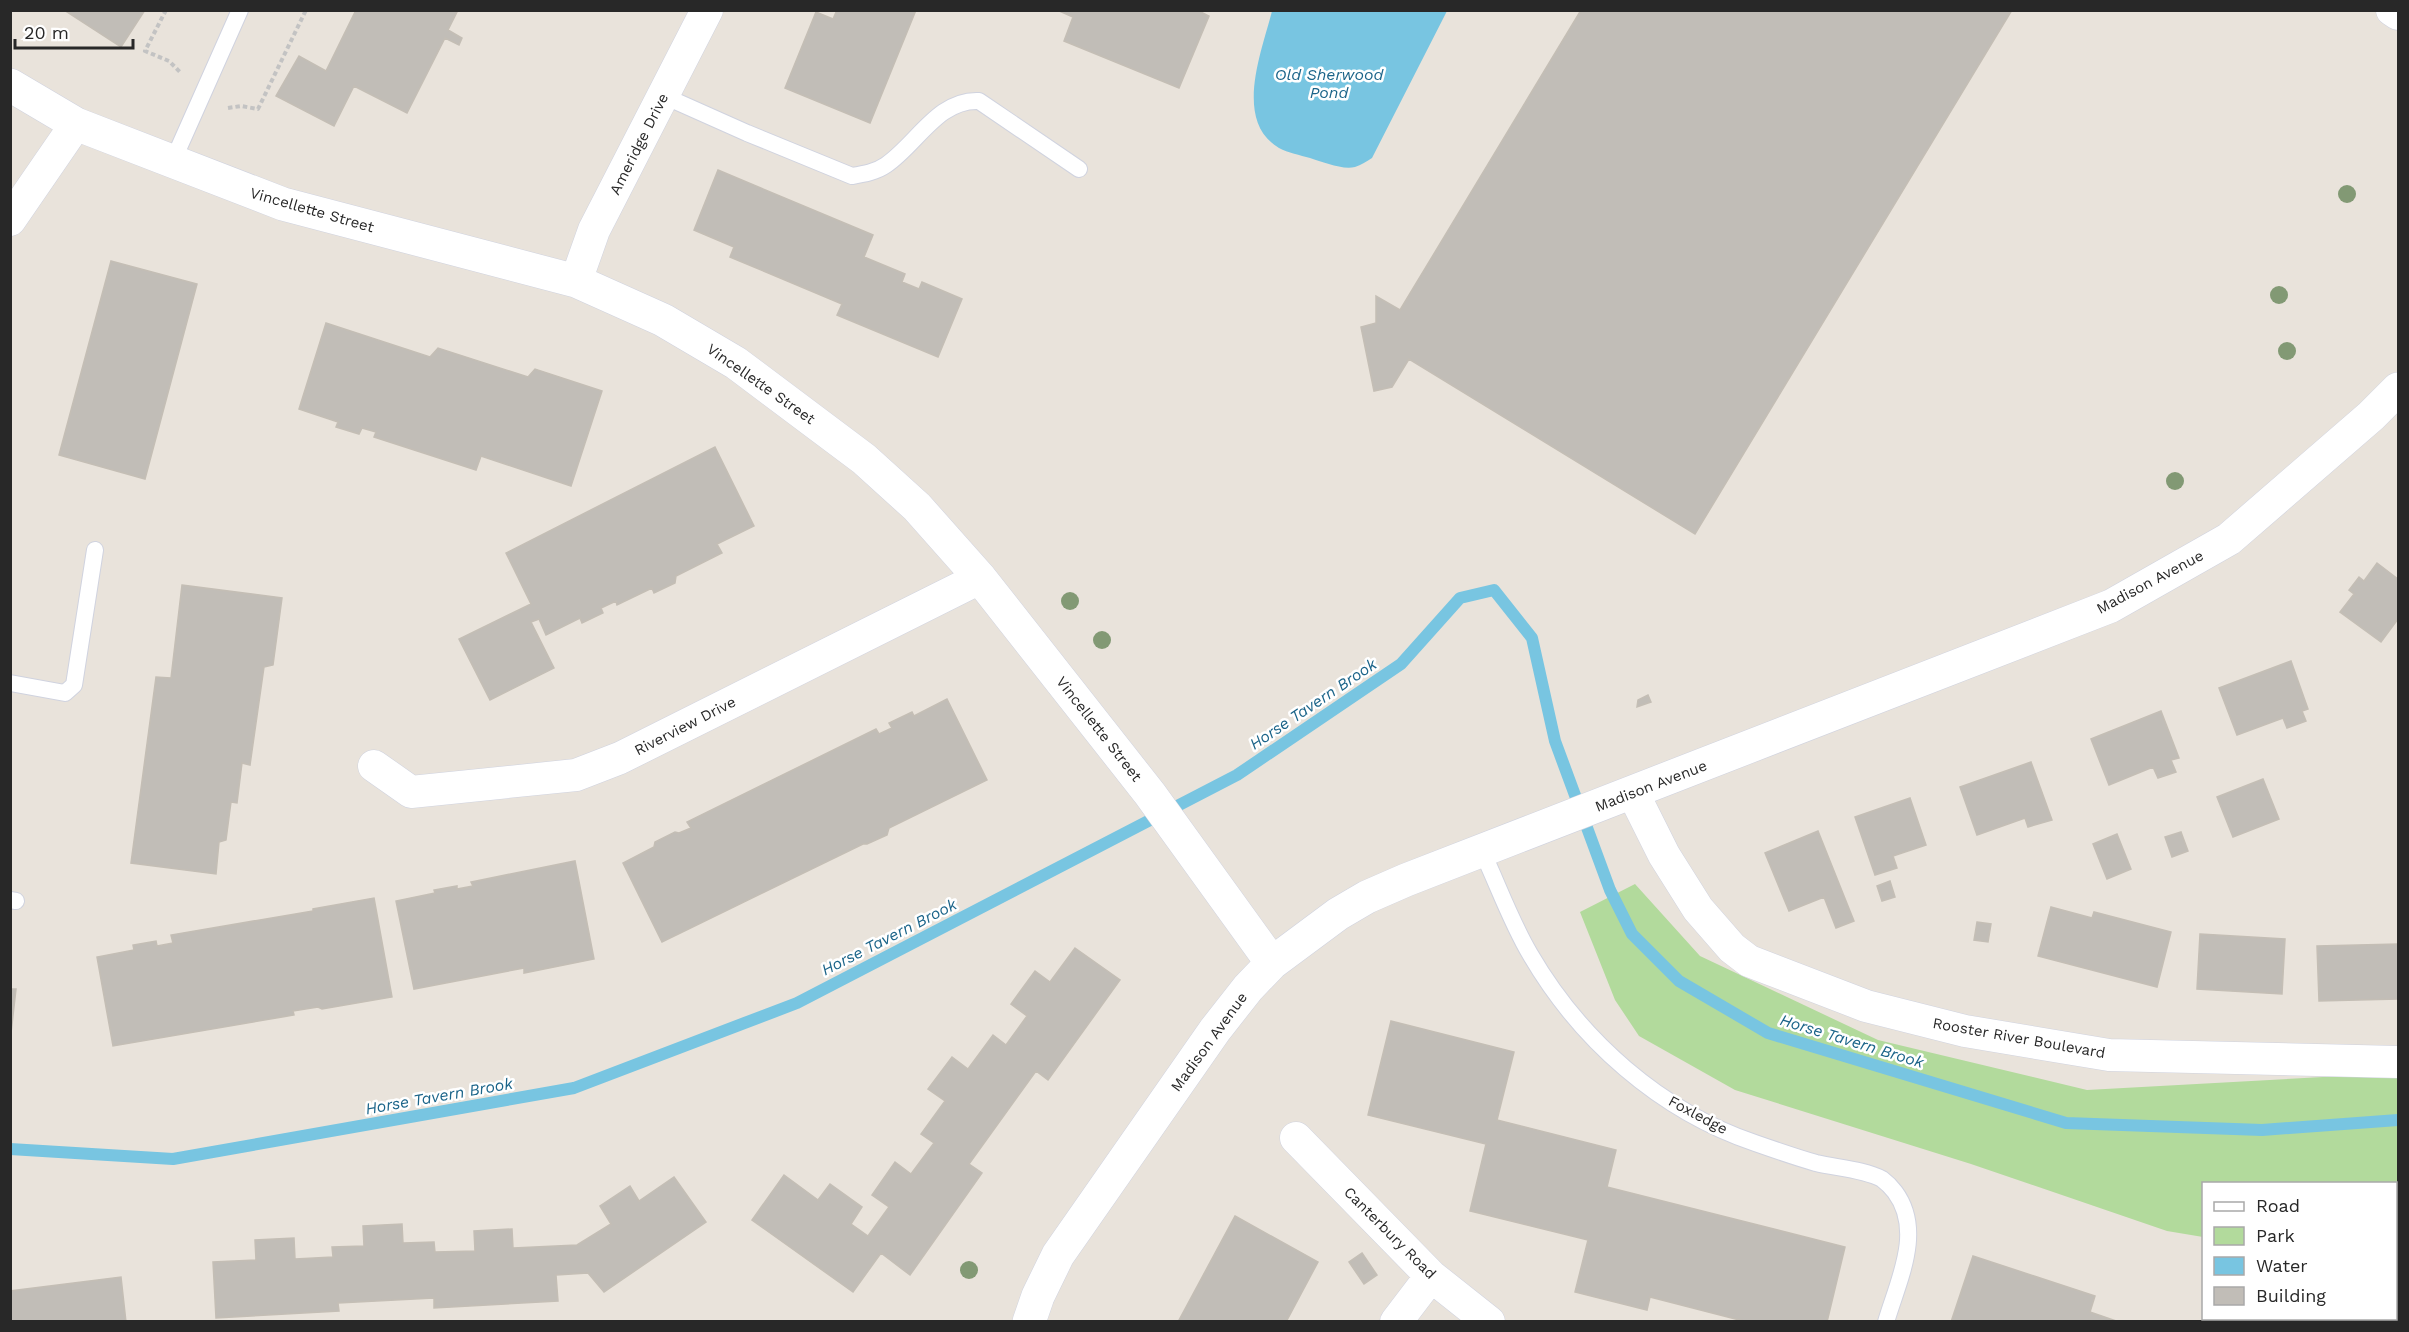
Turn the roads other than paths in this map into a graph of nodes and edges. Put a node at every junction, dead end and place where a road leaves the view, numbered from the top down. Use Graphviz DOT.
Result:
graph roads {
  1 [pos="240,10"];
  2 [pos="707,10"];
  3 [pos="2392,10"];
  4 [pos="2398,14"];
  5 [pos="10,85"];
  6 [pos="664,96"];
  7 [pos="76,124"];
  8 [pos="172,162"];
  9 [pos="1079,169"];
  10 [pos="10,220"];
  11 [pos="576,281"];
  12 [pos="2398,389"];
  13 [pos="95,550"];
  14 [pos="980,578"];
  15 [pos="10,683"];
  16 [pos="374,766"];
  17 [pos="1622,797"];
  18 [pos="1482,851"];
  19 [pos="1272,963"];
  20 [pos="2398,1062"];
  21 [pos="1296,1138"];
  22 [pos="1431,1276"];
  23 [pos="1029,1322"];
  24 [pos="1396,1322"];
  25 [pos="1490,1322"];
  26 [pos="1886,1322"];
  1 -- 8 [label="lane"];
  2 -- 6 [label="street, Ameridge Drive"];
  3 -- 4 [label="street"];
  5 -- 7 [label="main road, Vincellette Street"];
  6 -- 9 [label="lane"];
  6 -- 11 [label="street, Ameridge Drive"];
  7 -- 8 [label="main road, Vincellette Street"];
  7 -- 10 [label="street"];
  8 -- 11 [label="main road, Vincellette Street"];
  11 -- 14 [label="main road, Vincellette Street"];
  12 -- 17 [label="main road, Madison Avenue"];
  13 -- 15 [label="lane"];
  14 -- 16 [label="street, Riverview Drive"];
  14 -- 19 [label="main road, Vincellette Street"];
  17 -- 18 [label="main road, Madison Avenue"];
  17 -- 20 [label="street, Rooster River Boulevard"];
  18 -- 19 [label="main road, Madison Avenue"];
  18 -- 26 [label="lane, Foxledge"];
  19 -- 23 [label="main road, Madison Avenue"];
  21 -- 22 [label="street, Canterbury Road"];
  22 -- 24 [label="street"];
  22 -- 25 [label="street, Canterbury Road"];
}
